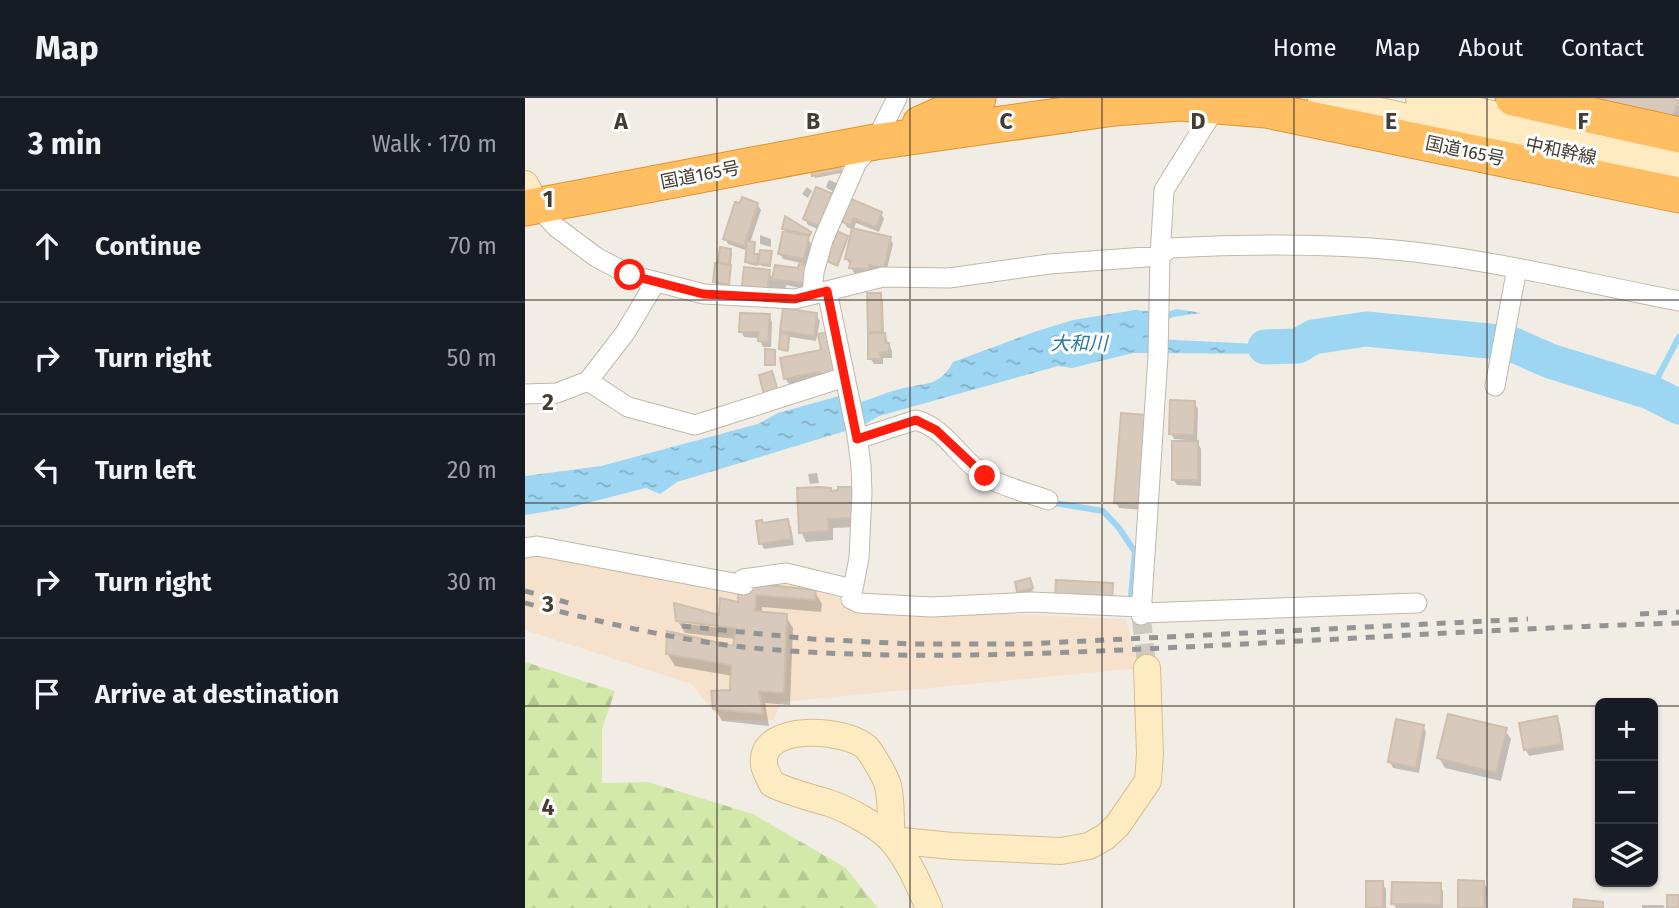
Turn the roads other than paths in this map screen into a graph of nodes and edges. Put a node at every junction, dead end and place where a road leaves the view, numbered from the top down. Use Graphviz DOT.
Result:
graph roads {
  1 [pos="897,98"];
  2 [pos="978,98"];
  3 [pos="1321,98"];
  4 [pos="1419,98"];
  5 [pos="1513,98"];
  6 [pos="1219,101"];
  7 [pos="1679,135"];
  8 [pos="875,142"];
  9 [pos="1679,155"];
  10 [pos="1679,177"];
  11 [pos="1679,195"];
  12 [pos="529,199"];
  13 [pos="1160,256"];
  14 [pos="1517,268"];
  15 [pos="655,283"];
  16 [pos="819,293"];
  17 [pos="1679,301"];
  18 [pos="845,379"];
  19 [pos="588,381"];
  20 [pos="1495,386"];
  21 [pos="525,394"];
  22 [pos="857,437"];
  23 [pos="1048,500"];
  24 [pos="525,548"];
  25 [pos="852,589"];
  26 [pos="1417,603"];
  27 [pos="1141,612"];
  28 [pos="1147,668"];
  29 [pos="892,840"];
  30 [pos="929,908"];
  1 -- 8 [label="street"];
  2 -- 8 [label="highway, 国道165号"];
  3 -- 10 [label="street, 中和幹線"];
  4 -- 9 [label="street, 中和幹線"];
  5 -- 7 [label="highway"];
  6 -- 8 [label="highway, 国道165号"];
  6 -- 11 [label="highway, 国道165号"];
  6 -- 13 [label="street"];
  8 -- 12 [label="highway, 国道165号"];
  8 -- 16 [label="street"];
  12 -- 15 [label="street"];
  13 -- 14 [label="street"];
  13 -- 16 [label="street"];
  13 -- 27 [label="street"];
  14 -- 17 [label="street"];
  14 -- 20 [label="street"];
  15 -- 16 [label="street"];
  15 -- 19 [label="street"];
  16 -- 18 [label="street"];
  18 -- 19 [label="street"];
  18 -- 22 [label="street"];
  19 -- 21 [label="street"];
  22 -- 23 [label="street"];
  22 -- 25 [label="street"];
  24 -- 25 [label="street"];
  25 -- 27 [label="street"];
  26 -- 27 [label="street"];
  28 -- 29 [label="street"];
  29 -- 29 [label="street"];
  29 -- 30 [label="street"];
}
